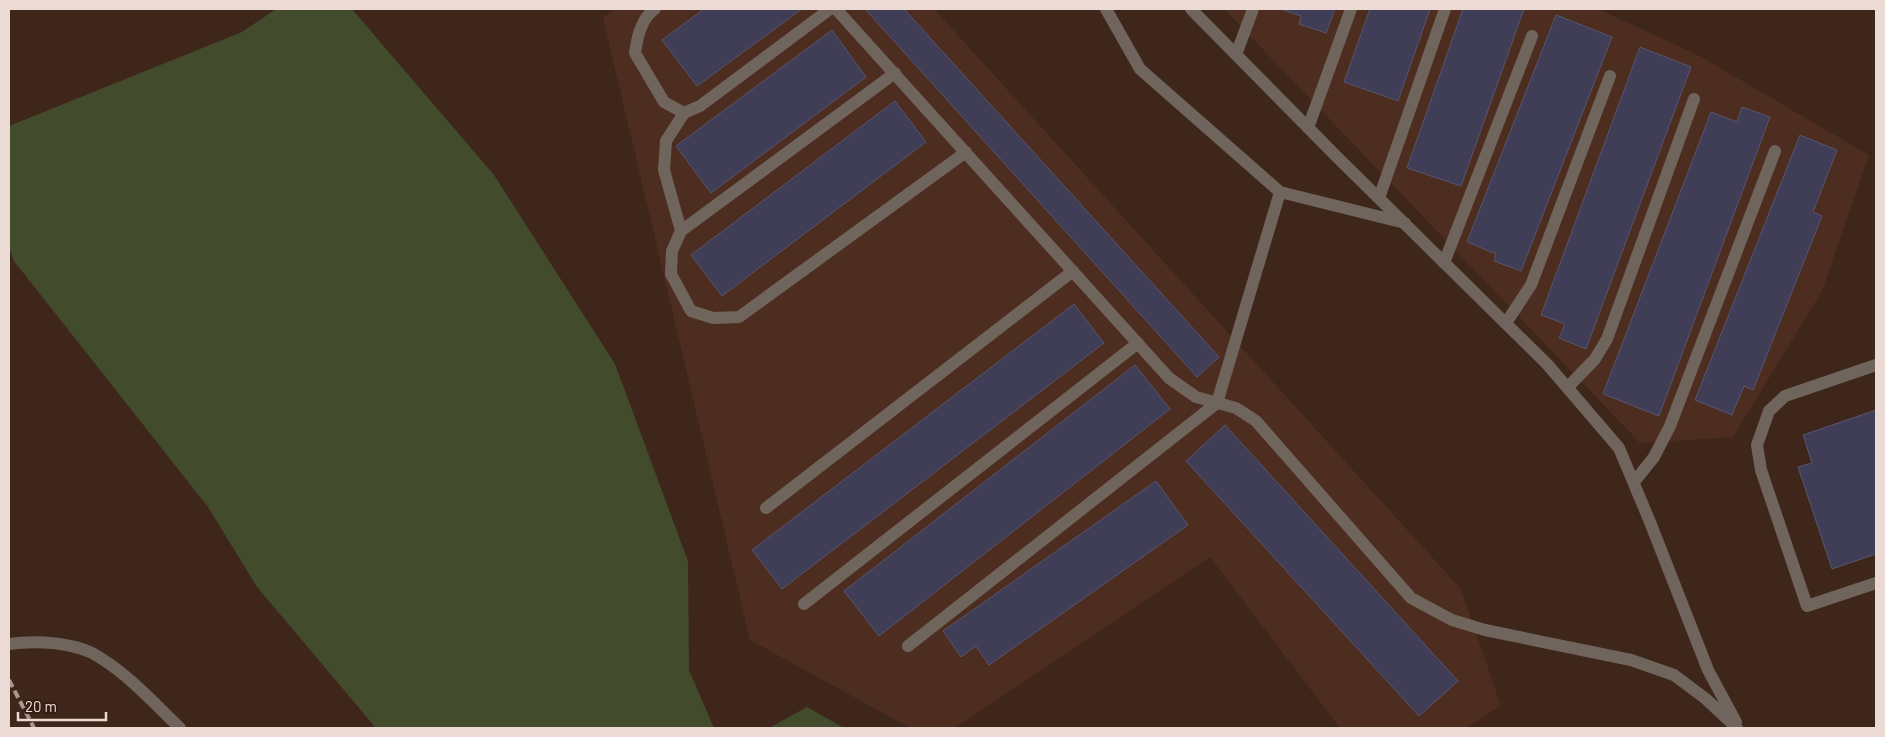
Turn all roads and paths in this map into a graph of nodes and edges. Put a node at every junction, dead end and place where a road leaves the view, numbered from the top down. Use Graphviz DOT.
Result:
graph roads {
  1 [pos="655,9"];
  2 [pos="830,9"];
  3 [pos="836,9"];
  4 [pos="1106,9"];
  5 [pos="1190,9"];
  6 [pos="1253,9"];
  7 [pos="1350,9"];
  8 [pos="1445,9"];
  9 [pos="1532,36"];
  10 [pos="1236,55"];
  11 [pos="894,73"];
  12 [pos="1610,76"];
  13 [pos="1694,99"];
  14 [pos="684,113"];
  15 [pos="1308,128"];
  16 [pos="966,152"];
  17 [pos="1775,152"];
  18 [pos="1280,192"];
  19 [pos="1379,198"];
  20 [pos="1405,223"];
  21 [pos="681,231"];
  22 [pos="1444,263"];
  23 [pos="1073,271"];
  24 [pos="1506,323"];
  25 [pos="1138,344"];
  26 [pos="1876,365"];
  27 [pos="1568,387"];
  28 [pos="1217,403"];
  29 [pos="1634,482"];
  30 [pos="766,508"];
  31 [pos="1876,583"];
  32 [pos="804,604"];
  33 [pos="9,644"];
  34 [pos="908,646"];
  35 [pos="180,728"];
  36 [pos="1738,728"];
  1 -- 14 [label="street"];
  2 -- 14 [label="street"];
  3 -- 11 [label="street"];
  4 -- 18 [label="street"];
  5 -- 10 [label="street"];
  6 -- 10 [label="street"];
  7 -- 15 [label="street"];
  8 -- 19 [label="street"];
  9 -- 22 [label="street"];
  10 -- 15 [label="street"];
  11 -- 16 [label="street"];
  11 -- 21 [label="street"];
  12 -- 24 [label="street"];
  13 -- 27 [label="street"];
  14 -- 21 [label="street"];
  15 -- 19 [label="street"];
  16 -- 21 [label="street"];
  16 -- 23 [label="street"];
  17 -- 29 [label="street"];
  18 -- 20 [label="street"];
  18 -- 28 [label="street"];
  19 -- 20 [label="street"];
  20 -- 22 [label="street"];
  22 -- 24 [label="street"];
  23 -- 25 [label="street"];
  23 -- 30 [label="street"];
  24 -- 27 [label="street"];
  25 -- 28 [label="street"];
  25 -- 32 [label="street"];
  26 -- 31 [label="street"];
  27 -- 29 [label="street"];
  28 -- 34 [label="street"];
  28 -- 36 [label="street"];
  29 -- 36 [label="street"];
  33 -- 35 [label="street"];
}
